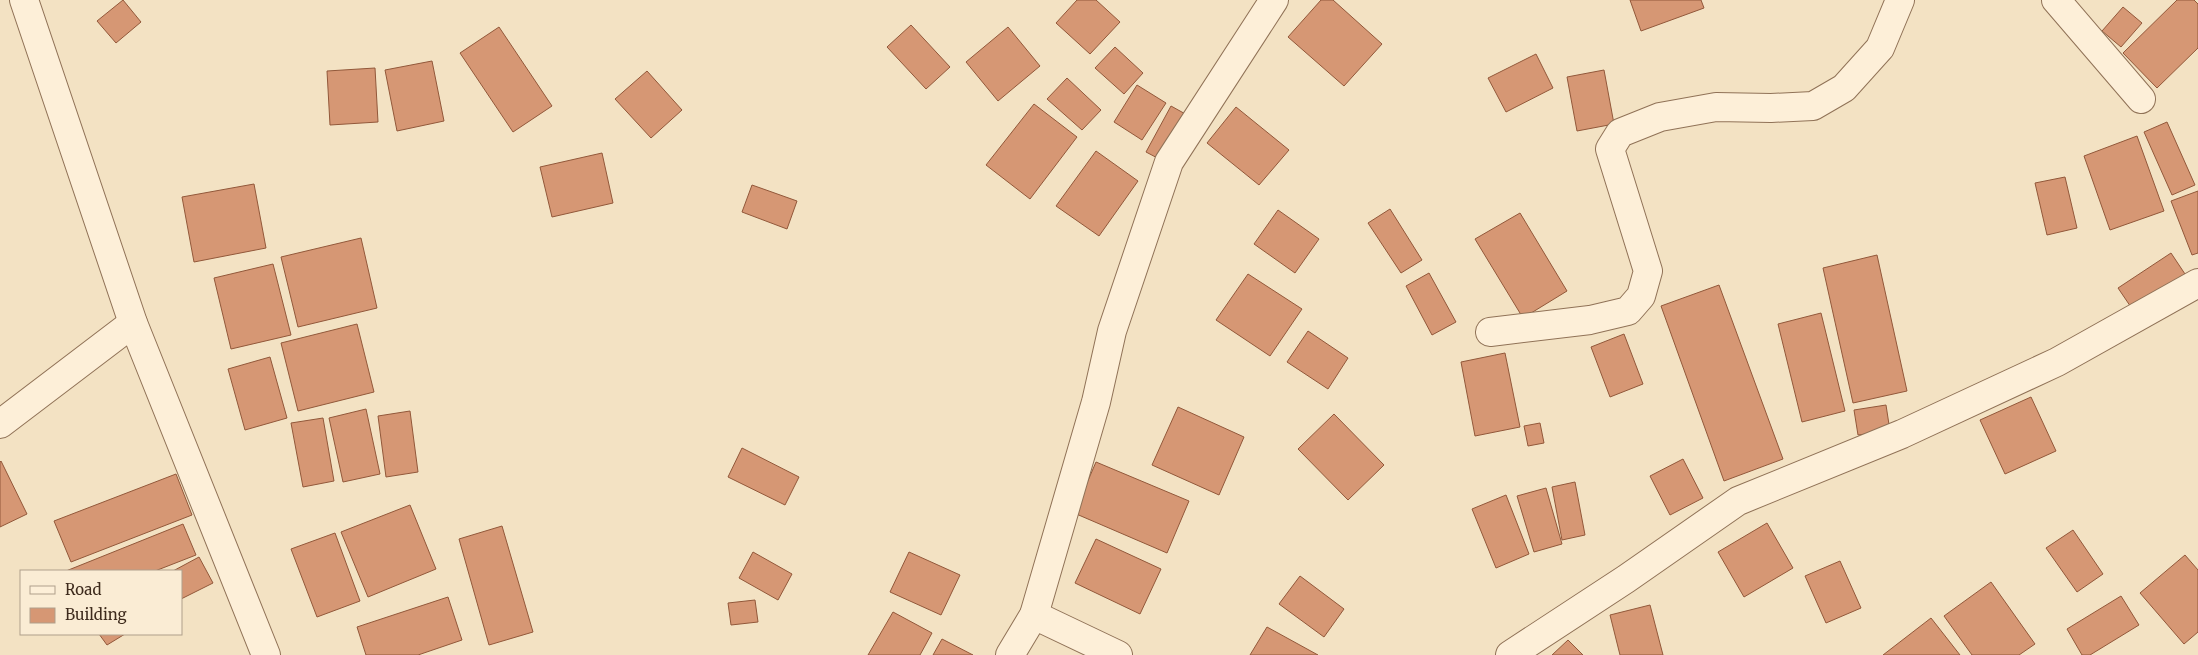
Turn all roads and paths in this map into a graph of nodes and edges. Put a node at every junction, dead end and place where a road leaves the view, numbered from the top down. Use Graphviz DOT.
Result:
graph roads {
  1 [pos="24,0"];
  2 [pos="1274,0"];
  3 [pos="1900,0"];
  4 [pos="2056,0"];
  5 [pos="2141,99"];
  6 [pos="2198,284"];
  7 [pos="133,323"];
  8 [pos="1490,332"];
  9 [pos="0,424"];
  10 [pos="1034,615"];
  11 [pos="266,655"];
  12 [pos="1010,655"];
  13 [pos="1118,655"];
  14 [pos="1510,655"];
  1 -- 7 [label="street"];
  2 -- 10 [label="street"];
  3 -- 8 [label="street"];
  4 -- 5 [label="street"];
  6 -- 14 [label="street"];
  7 -- 9 [label="street"];
  7 -- 11 [label="street"];
  10 -- 12 [label="street"];
  10 -- 13 [label="street"];
}
